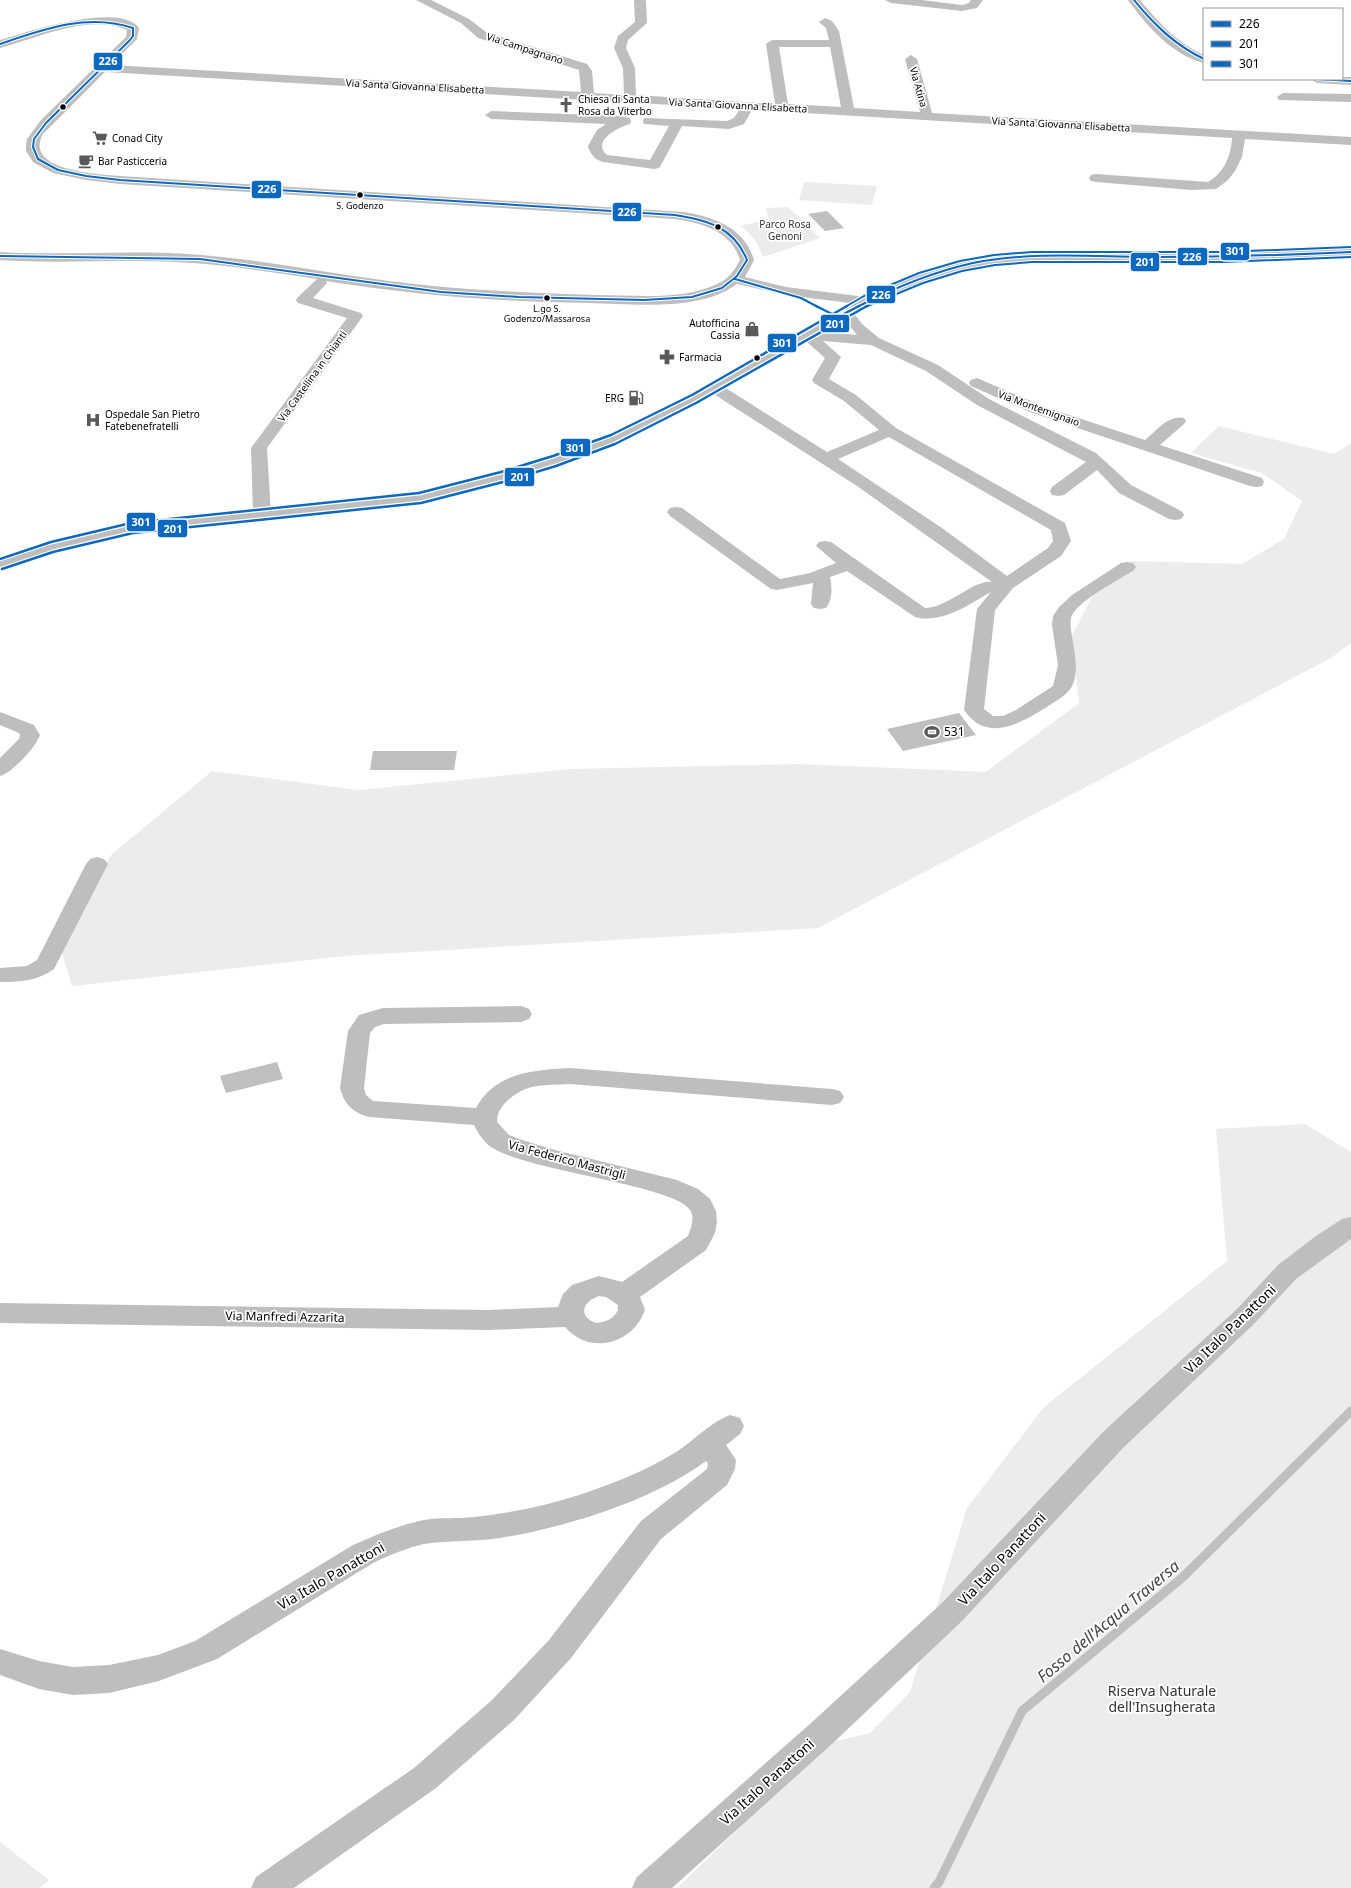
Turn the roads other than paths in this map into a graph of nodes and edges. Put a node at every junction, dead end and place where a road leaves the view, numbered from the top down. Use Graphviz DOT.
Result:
graph roads {
  1 [pos="422,0"];
  2 [pos="640,0"];
  3 [pos="891,0"];
  4 [pos="977,0"];
  5 [pos="1134,0"];
  6 [pos="825,22"];
  7 [pos="835,43"];
  8 [pos="0,44"];
  9 [pos="910,58"];
  10 [pos="1203,59"];
  11 [pos="101,68"];
  12 [pos="1334,80"];
  13 [pos="1351,81"];
  14 [pos="588,96"];
  15 [pos="1283,97"];
  16 [pos="1351,98"];
  17 [pos="630,99"];
  18 [pos="748,106"];
  19 [pos="782,108"];
  20 [pos="848,112"];
  21 [pos="491,115"];
  22 [pos="927,116"];
  23 [pos="649,121"];
  24 [pos="676,123"];
  25 [pos="1239,134"];
  26 [pos="1351,141"];
  27 [pos="1096,178"];
  28 [pos="1351,252"];
  29 [pos="0,256"];
  30 [pos="735,280"];
  31 [pos="320,283"];
  32 [pos="786,290"];
  33 [pos="866,301"];
  34 [pos="842,315"];
  35 [pos="808,335"];
  36 [pos="874,341"];
  37 [pos="932,368"];
  38 [pos="715,388"];
  39 [pos="1178,421"];
  40 [pos="890,431"];
  41 [pos="1148,446"];
  42 [pos="827,458"];
  43 [pos="1098,462"];
  44 [pos="1256,482"];
  45 [pos="1058,491"];
  46 [pos="676,512"];
  47 [pos="262,514"];
  48 [pos="1175,515"];
  49 [pos="825,546"];
  50 [pos="0,564"];
  51 [pos="849,564"];
  52 [pos="1127,567"];
  53 [pos="821,574"];
  54 [pos="1003,586"];
  55 [pos="820,604"];
  56 [pos="0,718"];
  57 [pos="0,770"];
  58 [pos="97,864"];
  59 [pos="0,975"];
  60 [pos="521,1014"];
  61 [pos="832,1097"];
  62 [pos="484,1118"];
  63 [pos="1351,1226"];
  64 [pos="624,1294"];
  65 [pos="0,1313"];
  66 [pos="571,1317"];
  67 [pos="0,1662"];
  68 [pos="267,1888"];
  69 [pos="648,1888"];
  1 -- 14 [label="street, Via Campagnano"];
  2 -- 17 [label="street"];
  3 -- 4 [label="street"];
  5 -- 10 [label="street"];
  6 -- 7 [label="street"];
  7 -- 19 [label="street"];
  7 -- 20 [label="street"];
  8 -- 11 [label="street"];
  9 -- 22 [label="street, Via Atina"];
  11 -- 14 [label="street, Via Santa Giovanna Elisabetta"];
  11 -- 30 [label="street"];
  12 -- 13 [label="street"];
  14 -- 17 [label="street, Via Santa Giovanna Elisabetta"];
  15 -- 16 [label="street"];
  17 -- 18 [label="street, Via Santa Giovanna Elisabetta"];
  18 -- 19 [label="street, Via Santa Giovanna Elisabetta"];
  18 -- 24 [label="street"];
  19 -- 20 [label="street, Via Santa Giovanna Elisabetta"];
  20 -- 22 [label="street, Via Santa Giovanna Elisabetta"];
  21 -- 24 [label="street"];
  22 -- 25 [label="street, Via Santa Giovanna Elisabetta"];
  23 -- 24 [label="street"];
  25 -- 26 [label="street, Via Santa Giovanna Elisabetta"];
  25 -- 27 [label="street"];
  28 -- 33 [label="street"];
  29 -- 30 [label="street"];
  30 -- 32 [label="street"];
  31 -- 47 [label="street, Via Castellina in Chianti"];
  32 -- 33 [label="street"];
  32 -- 34 [label="street"];
  33 -- 34 [label="street"];
  34 -- 35 [label="street"];
  34 -- 36 [label="street, Via Montemignaio"];
  35 -- 36 [label="street, Via Montemignaio"];
  35 -- 38 [label="street"];
  35 -- 40 [label="street"];
  36 -- 37 [label="street, Via Montemignaio"];
  37 -- 41 [label="street, Via Montemignaio"];
  37 -- 43 [label="street, Via Montemignaio"];
  38 -- 42 [label="street"];
  38 -- 47 [label="street"];
  39 -- 41 [label="street"];
  40 -- 42 [label="street"];
  40 -- 54 [label="street"];
  41 -- 44 [label="street, Via Montemignaio"];
  42 -- 54 [label="street"];
  43 -- 45 [label="street"];
  43 -- 48 [label="street, Via Montemignaio"];
  46 -- 53 [label="street"];
  47 -- 50 [label="street"];
  49 -- 51 [label="street"];
  51 -- 53 [label="street"];
  51 -- 54 [label="street"];
  52 -- 54 [label="street"];
  53 -- 55 [label="street"];
  56 -- 57 [label="street"];
  58 -- 59 [label="street"];
  60 -- 62 [label="street"];
  61 -- 62 [label="street"];
  62 -- 64 [label="street, Via Federico Mastrigli"];
  63 -- 69 [label="street, Via Italo Panattoni"];
  64 -- 66 [label="street"];
  64 -- 66 [label="street"];
  65 -- 66 [label="street, Via Manfredi Azzarita"];
  67 -- 68 [label="street, Via Italo Panattoni"];
}
